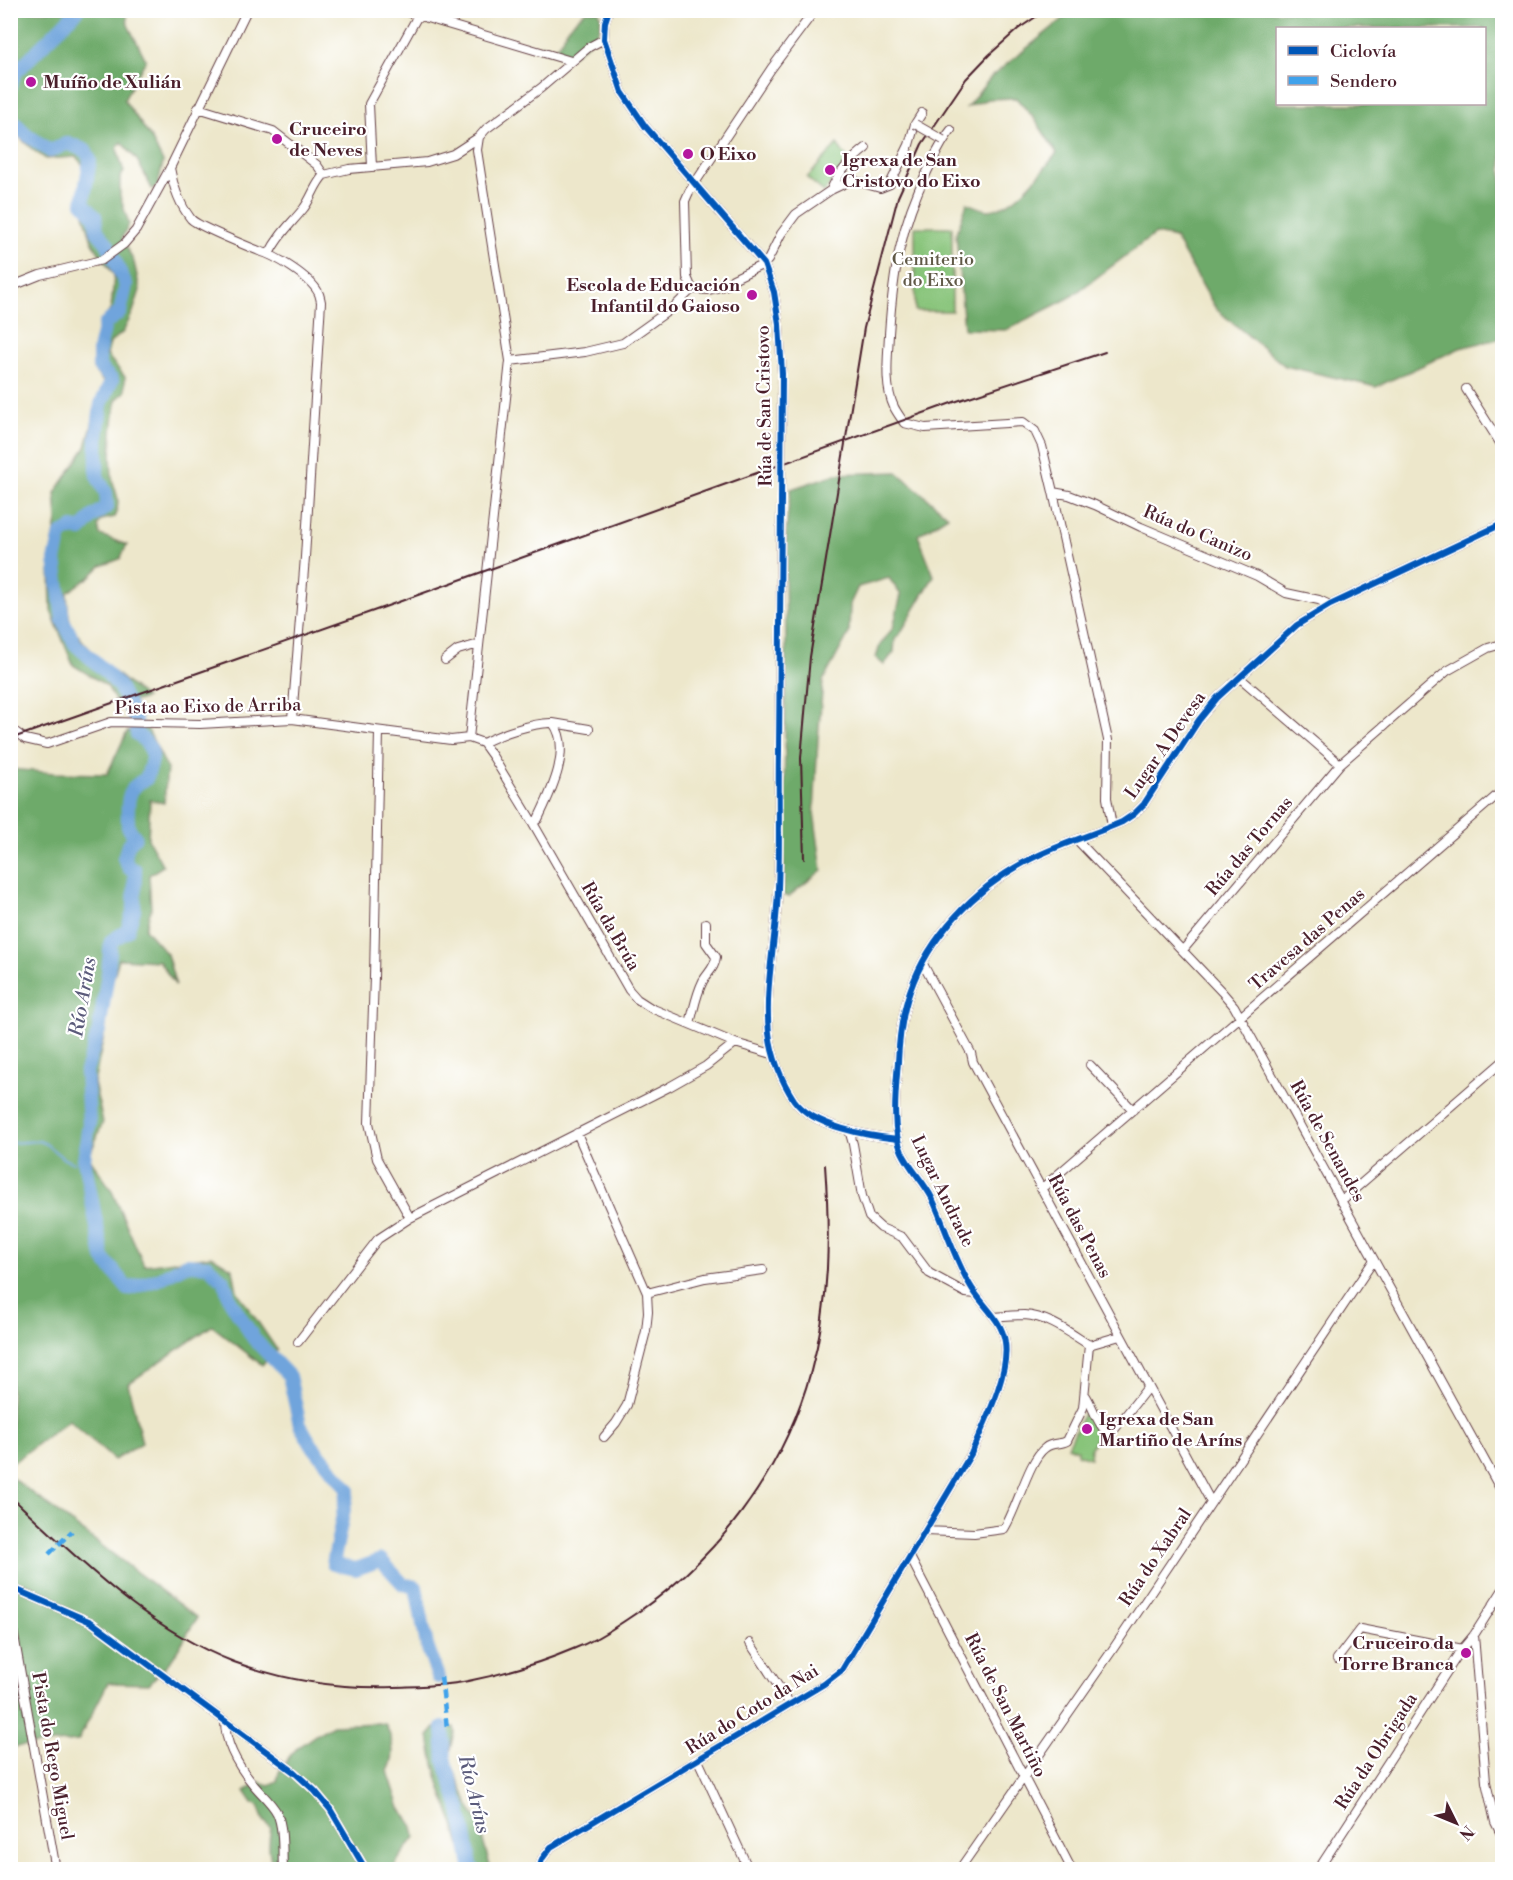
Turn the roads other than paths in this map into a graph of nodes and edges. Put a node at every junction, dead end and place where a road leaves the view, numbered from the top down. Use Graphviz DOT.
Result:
graph roads {
  1 [pos="247,10"];
  2 [pos="400,10"];
  3 [pos="609,10"];
  4 [pos="815,10"];
  5 [pos="419,13"];
  6 [pos="604,39"];
  7 [pos="571,61"];
  8 [pos="198,108"];
  9 [pos="921,113"];
  10 [pos="915,124"];
  11 [pos="951,130"];
  12 [pos="479,137"];
  13 [pos="943,140"];
  14 [pos="866,148"];
  15 [pos="372,166"];
  16 [pos="170,168"];
  17 [pos="324,175"];
  18 [pos="694,186"];
  19 [pos="831,190"];
  20 [pos="269,254"];
  21 [pos="764,264"];
  22 [pos="10,287"];
  23 [pos="692,289"];
  24 [pos="510,361"];
  25 [pos="1466,390"];
  26 [pos="1503,446"];
  27 [pos="1053,492"];
  28 [pos="1503,524"];
  29 [pos="1330,605"];
  30 [pos="479,644"];
  31 [pos="1503,644"];
  32 [pos="445,660"];
  33 [pos="1239,677"];
  34 [pos="292,719"];
  35 [pos="553,723"];
  36 [pos="10,728"];
  37 [pos="589,729"];
  38 [pos="379,731"];
  39 [pos="469,738"];
  40 [pos="483,743"];
  41 [pos="1340,764"];
  42 [pos="1503,791"];
  43 [pos="533,823"];
  44 [pos="1112,826"];
  45 [pos="1077,840"];
  46 [pos="706,923"];
  47 [pos="1183,950"];
  48 [pos="923,964"];
  49 [pos="910,991"];
  50 [pos="1241,1018"];
  51 [pos="690,1023"];
  52 [pos="735,1043"];
  53 [pos="772,1054"];
  54 [pos="1503,1062"];
  55 [pos="1090,1065"];
  56 [pos="1133,1110"];
  57 [pos="849,1130"];
  58 [pos="577,1132"];
  59 [pos="898,1139"];
  60 [pos="1041,1189"];
  61 [pos="1341,1201"];
  62 [pos="410,1218"];
  63 [pos="1374,1260"];
  64 [pos="763,1270"];
  65 [pos="647,1293"];
  66 [pos="976,1294"];
  67 [pos="994,1317"];
  68 [pos="1120,1336"];
  69 [pos="298,1342"];
  70 [pos="1089,1345"];
  71 [pos="1148,1387"];
  72 [pos="1086,1396"];
  73 [pos="983,1426"];
  74 [pos="604,1437"];
  75 [pos="1503,1492"];
  76 [pos="1210,1502"];
  77 [pos="925,1531"];
  78 [pos="910,1557"];
  79 [pos="10,1587"];
  80 [pos="1503,1591"];
  81 [pos="10,1613"];
  82 [pos="1474,1635"];
  83 [pos="750,1643"];
  84 [pos="1463,1649"];
  85 [pos="1337,1659"];
  86 [pos="790,1704"];
  87 [pos="225,1721"];
  88 [pos="698,1760"];
  89 [pos="1024,1777"];
  90 [pos="1503,1836"];
  91 [pos="56,1869"];
  92 [pos="283,1869"];
  93 [pos="366,1869"];
  94 [pos="539,1869"];
  95 [pos="749,1869"];
  96 [pos="958,1869"];
  97 [pos="1072,1869"];
  98 [pos="1318,1869"];
  1 -- 8 [label="street"];
  2 -- 5 [label="street"];
  3 -- 6 [label="street, Rúa de San Cristovo"];
  4 -- 18 [label="street"];
  5 -- 7 [label="street"];
  5 -- 15 [label="street"];
  6 -- 7 [label="street"];
  6 -- 18 [label="street, Rúa de San Cristovo"];
  7 -- 12 [label="street"];
  8 -- 16 [label="street"];
  8 -- 17 [label="street"];
  9 -- 10 [label="street"];
  10 -- 13 [label="street, bridge"];
  10 -- 19 [label="street"];
  11 -- 13 [label="street"];
  12 -- 15 [label="street"];
  12 -- 24 [label="street"];
  13 -- 27 [label="street"];
  14 -- 19 [label="street"];
  15 -- 17 [label="street"];
  16 -- 20 [label="street"];
  16 -- 22 [label="street"];
  17 -- 20 [label="street"];
  18 -- 21 [label="street, Rúa de San Cristovo"];
  18 -- 23 [label="street"];
  19 -- 21 [label="street"];
  20 -- 34 [label="street"];
  21 -- 23 [label="street"];
  21 -- 53 [label="street, Rúa de San Cristovo"];
  23 -- 24 [label="street"];
  24 -- 30 [label="street"];
  25 -- 26 [label="street"];
  27 -- 29 [label="street, Rúa do Canizo"];
  27 -- 44 [label="street"];
  28 -- 29 [label="street, Lugar A Devesa"];
  29 -- 33 [label="street, Lugar A Devesa"];
  30 -- 32 [label="street"];
  30 -- 39 [label="street"];
  31 -- 41 [label="street, Rúa das Tornas"];
  33 -- 41 [label="street"];
  33 -- 44 [label="street, Lugar A Devesa"];
  34 -- 36 [label="street, Pista ao Eixo de Arriba"];
  34 -- 38 [label="street, Pista ao Eixo de Arriba"];
  35 -- 37 [label="street"];
  35 -- 40 [label="street"];
  35 -- 43 [label="street"];
  38 -- 39 [label="street, Pista ao Eixo de Arriba"];
  38 -- 62 [label="street"];
  39 -- 40 [label="street, Pista ao Eixo de Arriba"];
  40 -- 43 [label="street, Rúa da Brúa"];
  41 -- 47 [label="street, Rúa das Tornas"];
  42 -- 50 [label="street, Travesa das Penas"];
  43 -- 51 [label="street, Rúa da Brúa"];
  44 -- 45 [label="street, Lugar A Devesa"];
  45 -- 47 [label="street, Rúa de Senandes"];
  45 -- 48 [label="street, Lugar A Devesa"];
  46 -- 51 [label="street"];
  47 -- 50 [label="street, Rúa de Senandes"];
  48 -- 49 [label="street, Lugar A Devesa"];
  48 -- 60 [label="street, Rúa das Penas"];
  49 -- 59 [label="street, Lugar Andrade"];
  50 -- 56 [label="street, Travesa das Penas"];
  50 -- 61 [label="street, Rúa de Senandes"];
  51 -- 52 [label="street, Rúa da Brúa"];
  52 -- 53 [label="street, Rúa da Brúa"];
  52 -- 58 [label="street"];
  53 -- 57 [label="street"];
  54 -- 61 [label="street"];
  55 -- 56 [label="street"];
  56 -- 60 [label="street, Travesa das Penas"];
  57 -- 59 [label="street"];
  57 -- 66 [label="street"];
  58 -- 62 [label="street"];
  58 -- 65 [label="street"];
  59 -- 66 [label="street, Lugar Andrade"];
  60 -- 68 [label="street, Rúa das Penas"];
  61 -- 63 [label="street, Rúa de Senandes"];
  62 -- 69 [label="street"];
  63 -- 75 [label="street, Rúa de Senandes"];
  63 -- 76 [label="street, Rúa do Xabral"];
  64 -- 65 [label="street"];
  65 -- 74 [label="street"];
  66 -- 67 [label="street, Lugar Andrade"];
  67 -- 70 [label="street"];
  67 -- 73 [label="street, Lugar Andrade"];
  68 -- 70 [label="street"];
  68 -- 71 [label="street, Rúa das Penas"];
  70 -- 72 [label="street"];
  71 -- 72 [label="street"];
  71 -- 76 [label="street, Rúa das Penas"];
  72 -- 77 [label="street"];
  73 -- 77 [label="street, Rúa do Coto da Nai"];
  76 -- 89 [label="street, Rúa do Xabral"];
  77 -- 78 [label="street, Rúa do Coto da Nai"];
  78 -- 86 [label="street, Rúa do Coto da Nai"];
  78 -- 89 [label="street, Rúa de San Martiño"];
  79 -- 87 [label="street"];
  80 -- 82 [label="street, Rúa da Obrigada"];
  81 -- 91 [label="street, Pista do Rego Miguel"];
  82 -- 84 [label="street, Rúa da Obrigada"];
  82 -- 90 [label="street"];
  83 -- 86 [label="street, Rúa do Coto da Nai"];
  84 -- 85 [label="street"];
  84 -- 98 [label="street, Rúa da Obrigada"];
  86 -- 88 [label="street, Rúa do Coto da Nai"];
  87 -- 92 [label="street"];
  87 -- 93 [label="street"];
  88 -- 94 [label="street, Rúa do Coto da Nai"];
  88 -- 95 [label="street"];
  89 -- 96 [label="street, Rúa do Xabral"];
  89 -- 97 [label="street, Rúa de San Martiño"];
}
